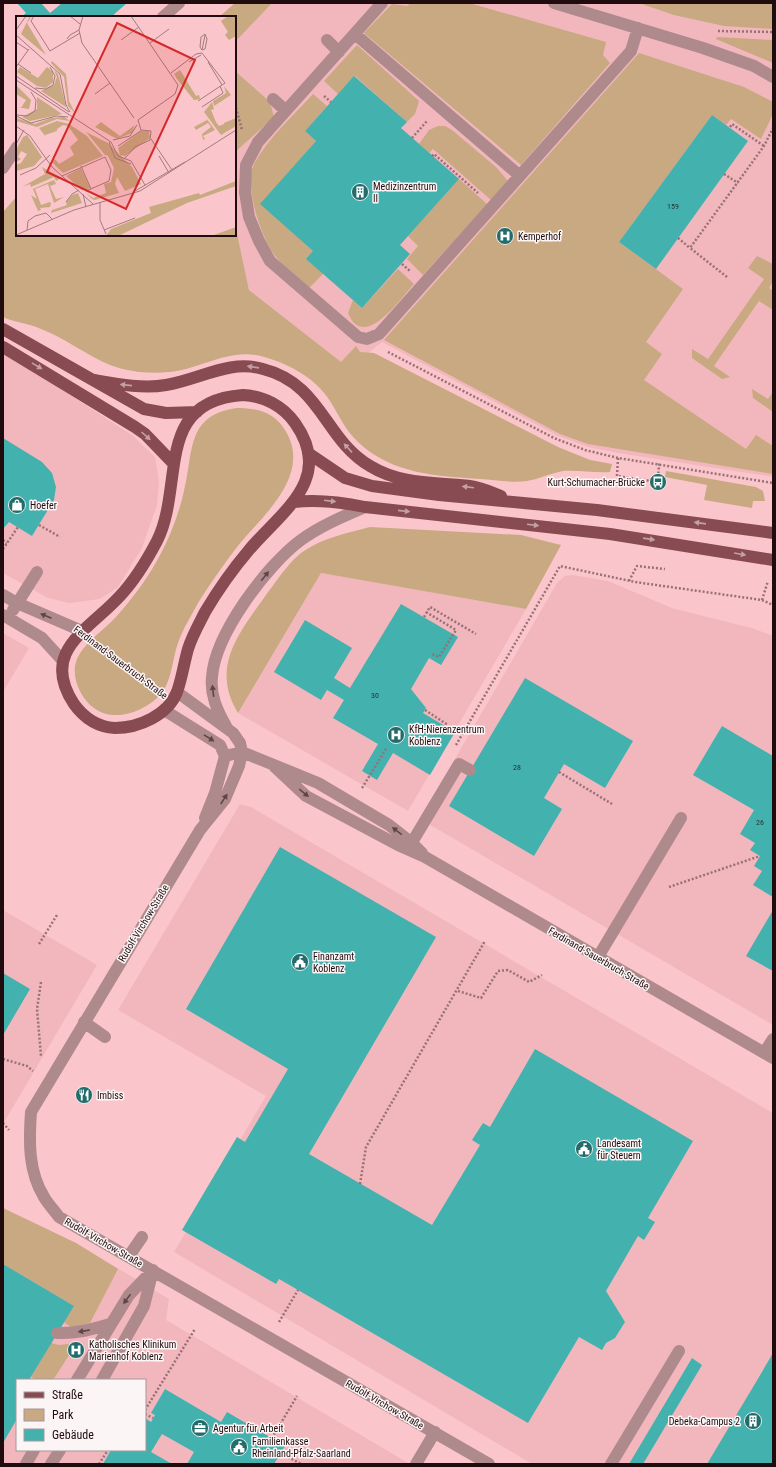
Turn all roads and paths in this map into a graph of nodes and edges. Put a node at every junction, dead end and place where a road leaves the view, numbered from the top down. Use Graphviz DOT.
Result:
graph roads {
  1 [pos="179,3"];
  2 [pos="382,3"];
  3 [pos="554,3"];
  4 [pos="163,16"];
  5 [pos="638,28"];
  6 [pos="710,30"];
  7 [pos="773,32"];
  8 [pos="355,34"];
  9 [pos="327,40"];
  10 [pos="339,52"];
  11 [pos="773,77"];
  12 [pos="273,99"];
  13 [pos="286,111"];
  14 [pos="730,127"];
  15 [pos="773,128"];
  16 [pos="16,145"];
  17 [pos="764,146"];
  18 [pos="16,148"];
  19 [pos="3,154"];
  20 [pos="432,156"];
  21 [pos="3,168"];
  22 [pos="724,174"];
  23 [pos="520,176"];
  24 [pos="738,184"];
  25 [pos="470,186"];
  26 [pos="678,238"];
  27 [pos="690,248"];
  28 [pos="726,276"];
  29 [pos="3,328"];
  30 [pos="367,339"];
  31 [pos="3,347"];
  32 [pos="94,380"];
  33 [pos="197,412"];
  34 [pos="308,453"];
  35 [pos="618,458"];
  36 [pos="173,464"];
  37 [pos="659,464"];
  38 [pos="773,482"];
  39 [pos="294,502"];
  40 [pos="519,502"];
  41 [pos="365,507"];
  42 [pos="773,524"];
  43 [pos="39,525"];
  44 [pos="18,527"];
  45 [pos="729,527"];
  46 [pos="773,533"];
  47 [pos="60,537"];
  48 [pos="3,540"];
  49 [pos="7,543"];
  50 [pos="3,549"];
  51 [pos="773,560"];
  52 [pos="665,569"];
  53 [pos="37,572"];
  54 [pos="629,580"];
  55 [pos="768,581"];
  56 [pos="3,595"];
  57 [pos="762,600"];
  58 [pos="17,603"];
  59 [pos="773,605"];
  60 [pos="426,612"];
  61 [pos="5,617"];
  62 [pos="424,617"];
  63 [pos="82,630"];
  64 [pos="476,634"];
  65 [pos="432,654"];
  66 [pos="63,661"];
  67 [pos="171,701"];
  68 [pos="425,710"];
  69 [pos="448,725"];
  70 [pos="226,727"];
  71 [pos="453,748"];
  72 [pos="386,749"];
  73 [pos="242,752"];
  74 [pos="225,756"];
  75 [pos="275,767"];
  76 [pos="470,770"];
  77 [pos="559,772"];
  78 [pos="359,793"];
  79 [pos="612,804"];
  80 [pos="681,818"];
  81 [pos="200,830"];
  82 [pos="410,846"];
  83 [pos="760,856"];
  84 [pos="669,887"];
  85 [pos="57,915"];
  86 [pos="486,941"];
  87 [pos="39,944"];
  88 [pos="598,957"];
  89 [pos="542,975"];
  90 [pos="41,982"];
  91 [pos="458,991"];
  92 [pos="84,1022"];
  93 [pos="105,1037"];
  94 [pos="773,1039"];
  95 [pos="769,1056"];
  96 [pos="3,1059"];
  97 [pos="45,1060"];
  98 [pos="37,1075"];
  99 [pos="3,1123"];
  100 [pos="12,1134"];
  101 [pos="360,1184"];
  102 [pos="142,1236"];
  103 [pos="129,1256"];
  104 [pos="153,1270"];
  105 [pos="298,1290"];
  106 [pos="279,1323"];
  107 [pos="110,1324"];
  108 [pos="195,1329"];
  109 [pos="58,1333"];
  110 [pos="679,1351"];
  111 [pos="77,1379"];
  112 [pos="103,1379"];
  113 [pos="297,1396"];
  114 [pos="146,1408"];
  115 [pos="146,1414"];
  116 [pos="153,1418"];
  117 [pos="435,1432"];
  118 [pos="272,1438"];
  119 [pos="33,1451"];
  120 [pos="59,1451"];
  121 [pos="107,1451"];
  122 [pos="281,1453"];
  123 [pos="26,1464"];
  124 [pos="51,1464"];
  125 [pos="99,1464"];
  126 [pos="301,1464"];
  127 [pos="416,1464"];
  128 [pos="489,1464"];
  129 [pos="611,1464"];
  1 -- 4 [label="street"];
  2 -- 8 [label="street"];
  3 -- 5 [label="street"];
  5 -- 11 [label="street"];
  5 -- 23 [label="street"];
  6 -- 7 [label="path"];
  8 -- 10 [label="street"];
  8 -- 23 [label="street"];
  9 -- 10 [label="street"];
  10 -- 13 [label="street"];
  12 -- 13 [label="street"];
  13 -- 30 [label="street"];
  14 -- 17 [label="path"];
  15 -- 17 [label="path"];
  16 -- 19 [label="street"];
  17 -- 24 [label="path"];
  18 -- 21 [label="street"];
  20 -- 25 [label="path"];
  22 -- 24 [label="path"];
  23 -- 30 [label="street"];
  24 -- 27 [label="path"];
  26 -- 27 [label="path"];
  27 -- 28 [label="path"];
  29 -- 32 [label="main road"];
  30 -- 35 [label="path"];
  31 -- 36 [label="main road, one-way"];
  32 -- 33 [label="main road"];
  40 -- 32 [label="main road, one-way"];
  33 -- 34 [label="main road"];
  33 -- 36 [label="main road"];
  34 -- 39 [label="main road"];
  34 -- 40 [label="main road"];
  35 -- 37 [label="path"];
  35 -- 37 [label="path"];
  36 -- 63 [label="main road"];
  37 -- 38 [label="path"];
  39 -- 41 [label="main road, one-way"];
  39 -- 67 [label="main road"];
  45 -- 40 [label="main road, one-way"];
  41 -- 51 [label="main road, one-way"];
  70 -- 41 [label="street, one-way"];
  42 -- 45 [label="main road"];
  43 -- 47 [label="path"];
  44 -- 49 [label="path"];
  45 -- 46 [label="main road"];
  48 -- 49 [label="path"];
  49 -- 50 [label="path"];
  52 -- 54 [label="path"];
  53 -- 58 [label="street"];
  54 -- 57 [label="path"];
  54 -- 71 [label="path"];
  55 -- 57 [label="path"];
  56 -- 58 [label="street, Ferdinand-Sauerbruch-Straße"];
  57 -- 59 [label="path"];
  58 -- 61 [label="street"];
  63 -- 58 [label="street, Ferdinand-Sauerbruch-Straße, one-way"];
  60 -- 62 [label="path"];
  60 -- 64 [label="path"];
  60 -- 65 [label="path"];
  61 -- 66 [label="street"];
  63 -- 66 [label="main road"];
  63 -- 67 [label="path, Ferdinand-Sauerbruch-Straße"];
  66 -- 67 [label="main road"];
  67 -- 70 [label="street, Ferdinand-Sauerbruch-Straße"];
  67 -- 74 [label="street, one-way"];
  68 -- 69 [label="path"];
  70 -- 73 [label="street, Ferdinand-Sauerbruch-Straße"];
  72 -- 78 [label="path"];
  73 -- 74 [label="street"];
  73 -- 75 [label="street, Ferdinand-Sauerbruch-Straße"];
  81 -- 73 [label="street, Rudolf-Virchow-Straße, one-way"];
  74 -- 81 [label="street, Rudolf-Virchow-Straße"];
  75 -- 82 [label="street, Ferdinand-Sauerbruch-Straße, one-way"];
  82 -- 75 [label="street, Ferdinand-Sauerbruch-Straße, one-way"];
  76 -- 82 [label="street"];
  77 -- 79 [label="path"];
  80 -- 88 [label="street"];
  81 -- 92 [label="street, Rudolf-Virchow-Straße"];
  82 -- 88 [label="street, Ferdinand-Sauerbruch-Straße"];
  83 -- 84 [label="path"];
  85 -- 87 [label="path"];
  86 -- 91 [label="path"];
  88 -- 95 [label="street, Ferdinand-Sauerbruch-Straße"];
  89 -- 91 [label="path"];
  90 -- 97 [label="path"];
  91 -- 101 [label="path"];
  92 -- 93 [label="street"];
  92 -- 103 [label="street, Rudolf-Virchow-Straße"];
  94 -- 95 [label="street"];
  96 -- 98 [label="path"];
  99 -- 100 [label="path"];
  102 -- 103 [label="street"];
  103 -- 104 [label="street, Rudolf-Virchow-Straße"];
  104 -- 107 [label="street, one-way"];
  104 -- 112 [label="street"];
  104 -- 117 [label="street, Rudolf-Virchow-Straße"];
  105 -- 106 [label="path"];
  107 -- 109 [label="street, one-way"];
  107 -- 111 [label="street"];
  108 -- 114 [label="path"];
  110 -- 129 [label="street"];
  113 -- 118 [label="path"];
  115 -- 116 [label="path"];
  117 -- 127 [label="street"];
  117 -- 128 [label="street, Rudolf-Virchow-Straße"];
  119 -- 123 [label="street"];
  120 -- 124 [label="street"];
  121 -- 125 [label="path"];
  122 -- 126 [label="path"];
}
